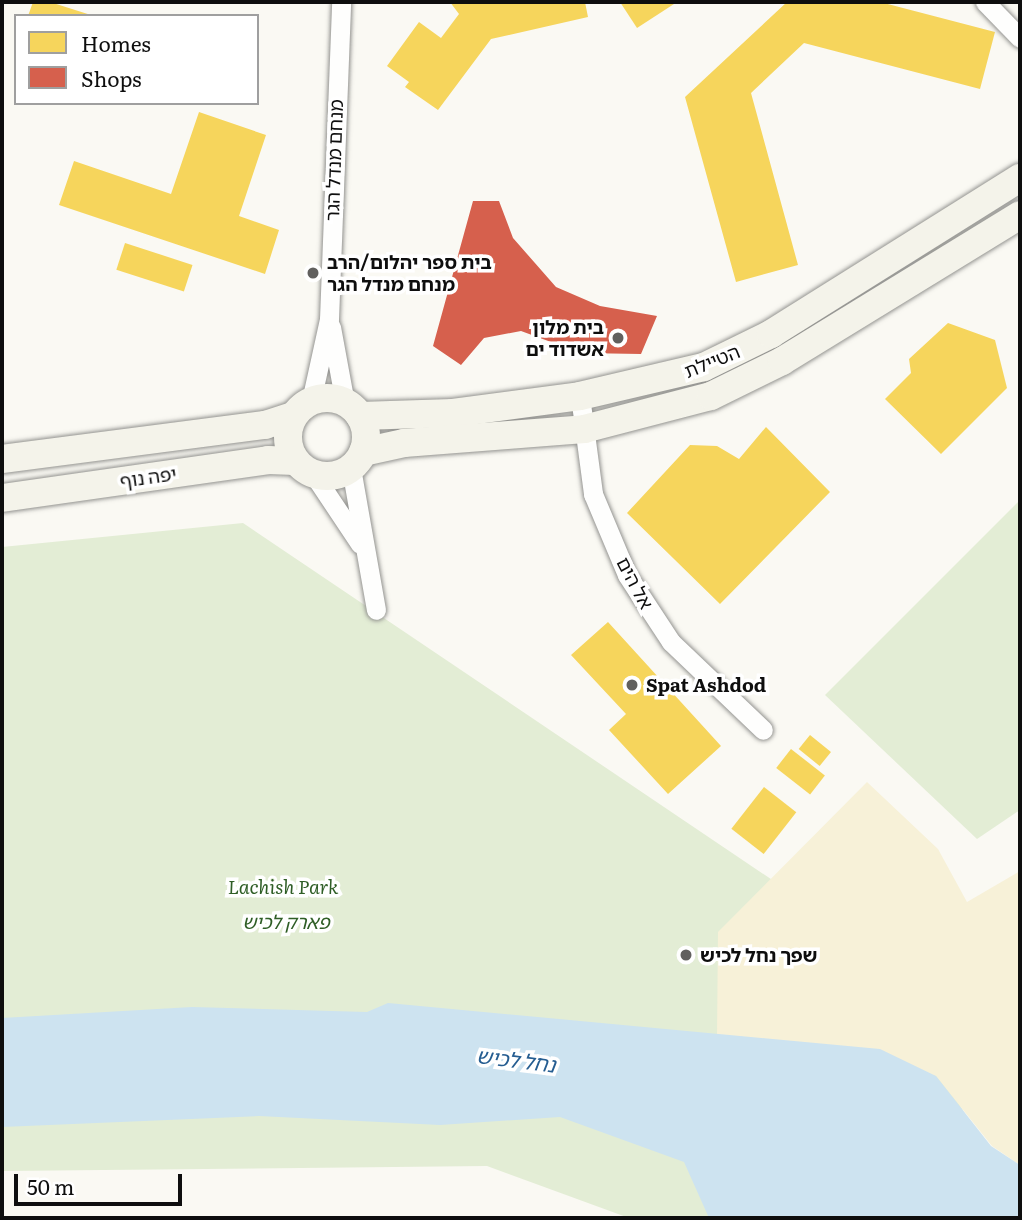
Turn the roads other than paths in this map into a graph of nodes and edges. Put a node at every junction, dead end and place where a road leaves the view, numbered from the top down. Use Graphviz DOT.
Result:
graph roads {
  1 [pos="341,2"];
  2 [pos="985,2"];
  3 [pos="1020,38"];
  4 [pos="1020,178"];
  5 [pos="1020,215"];
  6 [pos="330,319"];
  7 [pos="580,397"];
  8 [pos="302,409"];
  9 [pos="352,409"];
  10 [pos="584,429"];
  11 [pos="2,459"];
  12 [pos="357,460"];
  13 [pos="305,468"];
  14 [pos="2,498"];
  15 [pos="367,554"];
  16 [pos="376,610"];
  17 [pos="763,730"];
  1 -- 6 [label="street, מנחם מנדל הגר"];
  2 -- 3 [label="street"];
  4 -- 7 [label="main road, הטיילת"];
  5 -- 10 [label="main road, הטיילת"];
  6 -- 8 [label="street"];
  6 -- 9 [label="street"];
  7 -- 9 [label="main road, הטיילת"];
  7 -- 10 [label="street, אל הים"];
  8 -- 9 [label="main road"];
  8 -- 11 [label="main road, יפה נוף"];
  8 -- 13 [label="main road"];
  9 -- 12 [label="main road"];
  10 -- 12 [label="main road, הטיילת"];
  10 -- 17 [label="street, אל הים"];
  12 -- 13 [label="main road"];
  12 -- 15 [label="street"];
  13 -- 14 [label="main road, יפה נוף"];
  13 -- 15 [label="street"];
  15 -- 16 [label="street"];
}
